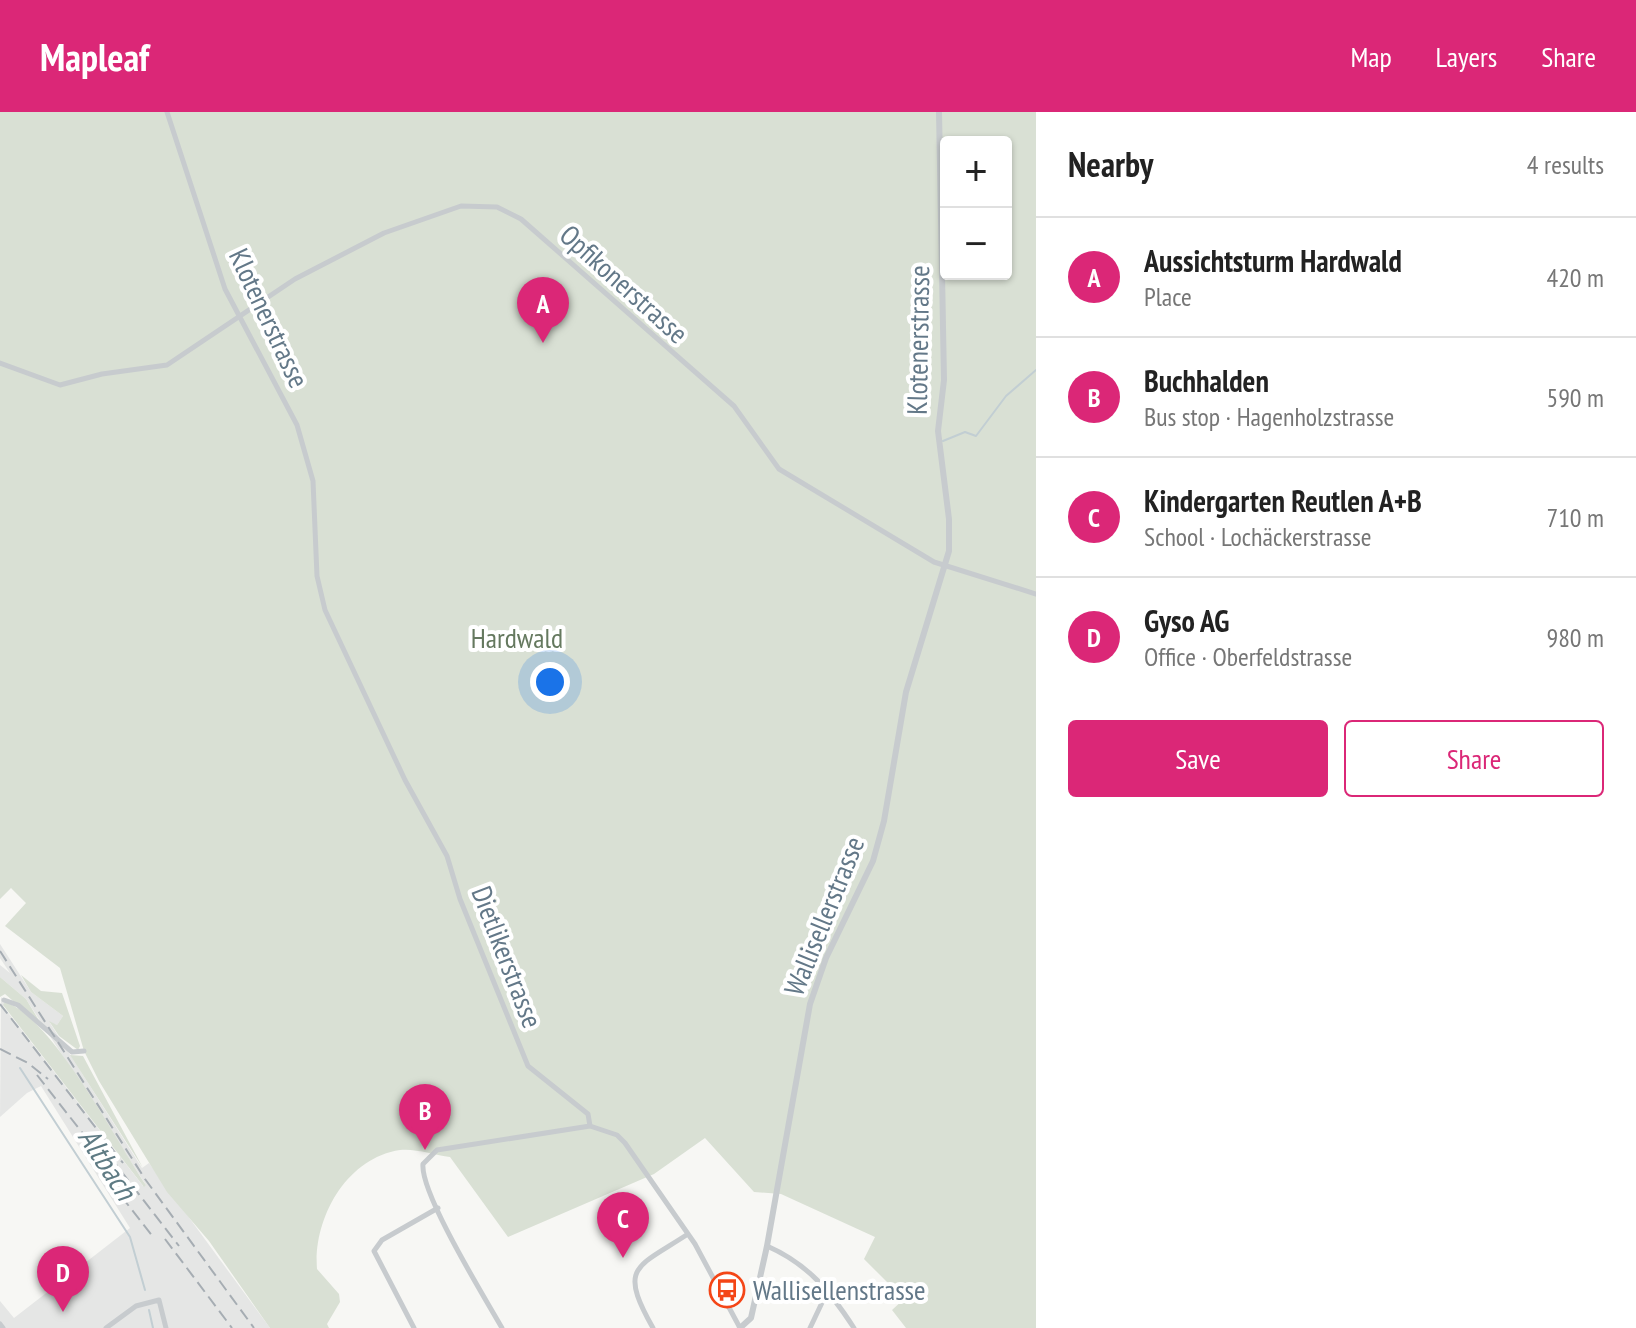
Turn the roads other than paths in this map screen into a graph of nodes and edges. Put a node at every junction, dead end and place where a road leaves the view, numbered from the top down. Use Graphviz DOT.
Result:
graph roads {
  1 [pos="167,112"];
  2 [pos="939,112"];
  3 [pos="238,318"];
  4 [pos="0,363"];
  5 [pos="315,545"];
  6 [pos="945,567"];
  7 [pos="1036,594"];
  8 [pos="4,1000"];
  9 [pos="84,1051"];
  10 [pos="590,1126"];
  11 [pos="438,1208"];
  12 [pos="688,1234"];
  13 [pos="767,1246"];
  14 [pos="828,1290"];
  15 [pos="106,1328"];
  16 [pos="166,1328"];
  17 [pos="414,1328"];
  18 [pos="502,1328"];
  19 [pos="653,1328"];
  20 [pos="740,1328"];
  21 [pos="810,1328"];
  22 [pos="854,1328"];
  1 -- 3 [label="street, Klotenerstrasse"];
  2 -- 6 [label="street, Klotenerstrasse"];
  3 -- 4 [label="street, Opfikonerstrasse"];
  3 -- 5 [label="street, Klotenerstrasse"];
  3 -- 6 [label="street, Opfikonerstrasse"];
  5 -- 10 [label="street, Dietlikerstrasse"];
  6 -- 7 [label="street, Opfikonerstrasse"];
  6 -- 13 [label="street, Wallisellerstrasse"];
  8 -- 9 [label="street"];
  10 -- 11 [label="street"];
  10 -- 12 [label="street, Dietlikerstrasse"];
  11 -- 17 [label="street"];
  11 -- 18 [label="street"];
  12 -- 19 [label="street"];
  12 -- 20 [label="street, Dietlikerstrasse"];
  13 -- 14 [label="street"];
  13 -- 20 [label="street, Wallisellerstrasse"];
  14 -- 21 [label="street"];
  14 -- 22 [label="street"];
  15 -- 16 [label="street"];
}
